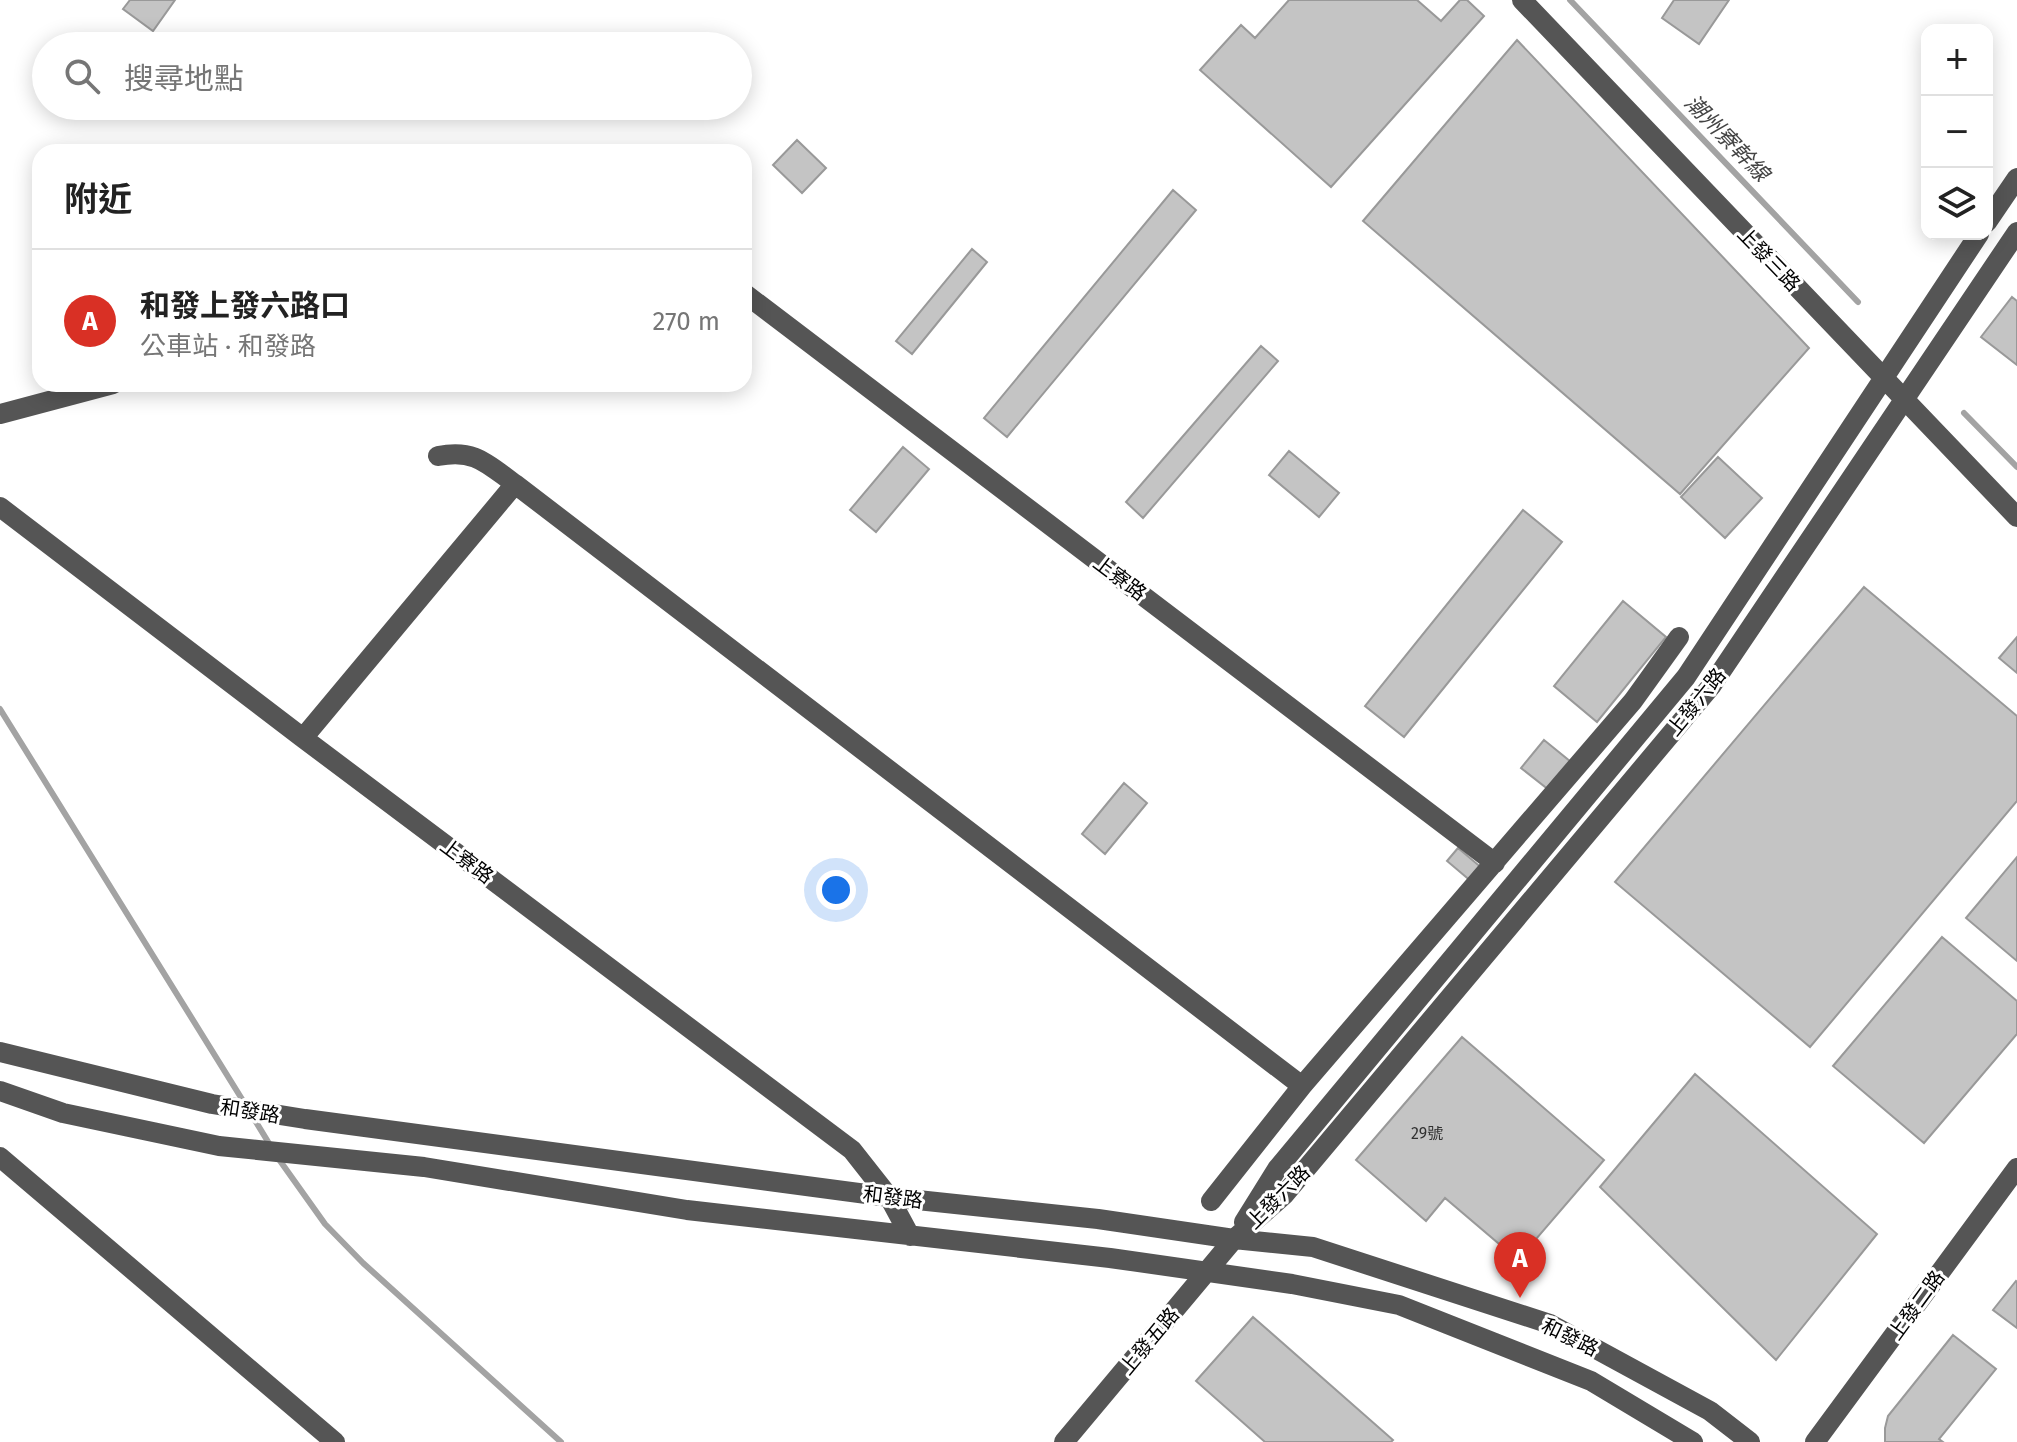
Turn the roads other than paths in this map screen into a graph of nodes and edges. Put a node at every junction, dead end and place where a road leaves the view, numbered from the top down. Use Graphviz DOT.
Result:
graph roads {
  1 [pos="1522,0"];
  2 [pos="2017,178"];
  3 [pos="1993,213"];
  4 [pos="2017,232"];
  5 [pos="1975,240"];
  6 [pos="752,299"];
  7 [pos="1882,378"];
  8 [pos="83,392"];
  9 [pos="1903,400"];
  10 [pos="0,414"];
  11 [pos="438,456"];
  12 [pos="515,484"];
  13 [pos="0,507"];
  14 [pos="2017,517"];
  15 [pos="1679,637"];
  16 [pos="303,738"];
  17 [pos="1495,863"];
  18 [pos="0,1052"];
  19 [pos="1302,1086"];
  20 [pos="0,1091"];
  21 [pos="0,1157"];
  22 [pos="2017,1168"];
  23 [pos="889,1197"];
  24 [pos="1211,1201"];
  25 [pos="910,1236"];
  26 [pos="1234,1239"];
  27 [pos="1207,1272"];
  28 [pos="335,1442"];
  29 [pos="1064,1442"];
  30 [pos="1693,1442"];
  31 [pos="1750,1442"];
  32 [pos="1815,1442"];
  1 -- 7 [label="street, 上發三路"];
  2 -- 3 [label="street"];
  4 -- 9 [label="street, 上發六路"];
  5 -- 7 [label="street, 上發六路"];
  6 -- 17 [label="street, 上寮路"];
  7 -- 9 [label="street, 上發三路"];
  7 -- 26 [label="street, 上發六路"];
  8 -- 10 [label="street"];
  9 -- 14 [label="street, 上發三路"];
  9 -- 26 [label="street, 上發六路"];
  11 -- 12 [label="street"];
  12 -- 16 [label="street"];
  12 -- 19 [label="street"];
  13 -- 16 [label="street, 上寮路"];
  15 -- 17 [label="street"];
  16 -- 23 [label="street, 上寮路"];
  17 -- 19 [label="street"];
  18 -- 23 [label="street, 和發路"];
  19 -- 24 [label="street"];
  20 -- 25 [label="street, 和發路"];
  21 -- 28 [label="street"];
  22 -- 32 [label="street, 上發二路"];
  23 -- 25 [label="street, 上寮路"];
  23 -- 26 [label="street, 和發路"];
  25 -- 27 [label="street, 和發路"];
  26 -- 27 [label="street, 上發五路"];
  26 -- 31 [label="street, 和發路"];
  27 -- 29 [label="street, 上發五路"];
  27 -- 30 [label="street, 和發路"];
}
